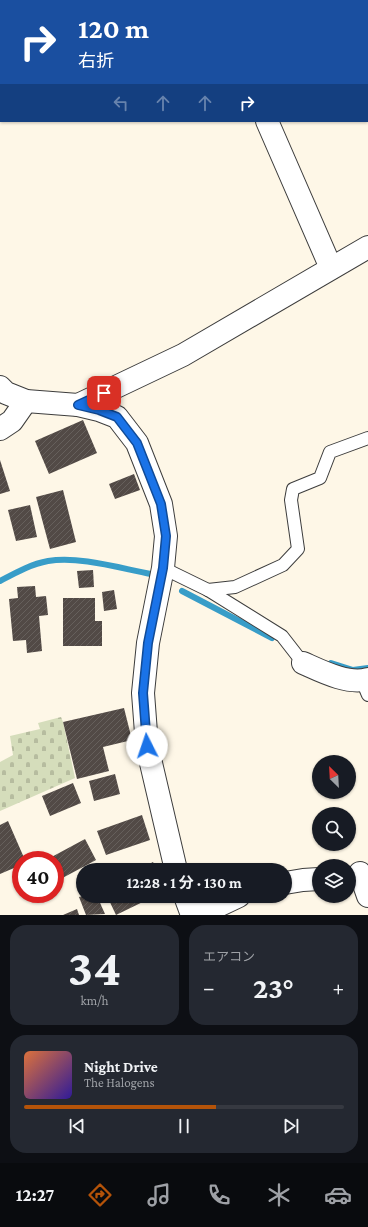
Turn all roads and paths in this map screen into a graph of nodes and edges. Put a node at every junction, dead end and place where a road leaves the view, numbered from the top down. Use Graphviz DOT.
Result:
graph roads {
  1 [pos="267,122"];
  2 [pos="368,247"];
  3 [pos="331,268"];
  4 [pos="0,387"];
  5 [pos="26,401"];
  6 [pos="78,405"];
  7 [pos="0,429"];
  8 [pos="368,438"];
  9 [pos="163,568"];
  10 [pos="208,590"];
  11 [pos="302,663"];
  12 [pos="366,685"];
  13 [pos="174,863"];
  14 [pos="359,874"];
  15 [pos="312,879"];
  16 [pos="292,882"];
  17 [pos="368,896"];
  18 [pos="188,903"];
  19 [pos="224,903"];
  20 [pos="192,915"];
  21 [pos="199,915"];
  1 -- 3 [label="street"];
  2 -- 3 [label="street"];
  3 -- 6 [label="street"];
  4 -- 5 [label="street"];
  5 -- 6 [label="street"];
  5 -- 7 [label="street"];
  6 -- 9 [label="street"];
  8 -- 10 [label="lane"];
  9 -- 10 [label="lane"];
  9 -- 13 [label="street"];
  10 -- 11 [label="lane"];
  11 -- 12 [label="street"];
  14 -- 17 [label="street"];
  15 -- 16 [label="street"];
  18 -- 20 [label="street"];
  19 -- 21 [label="street"];
}
